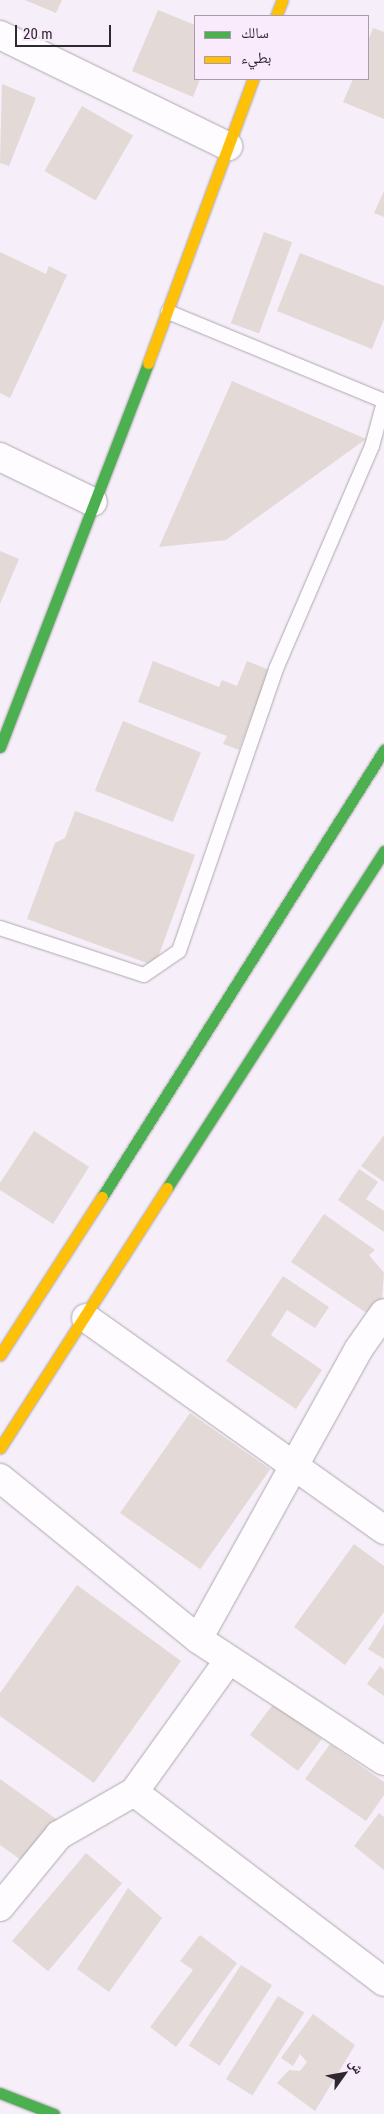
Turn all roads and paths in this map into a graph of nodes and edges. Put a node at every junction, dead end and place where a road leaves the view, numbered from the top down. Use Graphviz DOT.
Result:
graph roads {
  1 [pos="282,0"];
  2 [pos="276,15"];
  3 [pos="0,35"];
  4 [pos="253,80"];
  5 [pos="228,146"];
  6 [pos="168,312"];
  7 [pos="384,401"];
  8 [pos="0,457"];
  9 [pos="93,502"];
  10 [pos="0,747"];
  11 [pos="384,750"];
  12 [pos="384,851"];
  13 [pos="0,928"];
  14 [pos="384,1313"];
  15 [pos="86,1318"];
  16 [pos="0,1355"];
  17 [pos="0,1448"];
  18 [pos="294,1466"];
  19 [pos="0,1478"];
  20 [pos="384,1530"];
  21 [pos="198,1639"];
  22 [pos="228,1661"];
  23 [pos="384,1761"];
  24 [pos="134,1792"];
  25 [pos="0,1907"];
  26 [pos="384,1982"];
  27 [pos="0,2094"];
  28 [pos="54,2114"];
  1 -- 2 [label="main road"];
  3 -- 5 [label="street"];
  4 -- 5 [label="main road"];
  5 -- 6 [label="main road"];
  6 -- 7 [label="lane"];
  6 -- 9 [label="main road"];
  7 -- 13 [label="lane"];
  8 -- 9 [label="street"];
  9 -- 10 [label="main road"];
  11 -- 16 [label="main road"];
  12 -- 15 [label="main road"];
  14 -- 18 [label="street"];
  15 -- 17 [label="main road"];
  15 -- 18 [label="street"];
  18 -- 20 [label="street"];
  18 -- 21 [label="street"];
  19 -- 21 [label="street"];
  21 -- 22 [label="street"];
  22 -- 23 [label="street"];
  22 -- 24 [label="street"];
  24 -- 25 [label="street"];
  24 -- 26 [label="street"];
  27 -- 28 [label="main road"];
}
